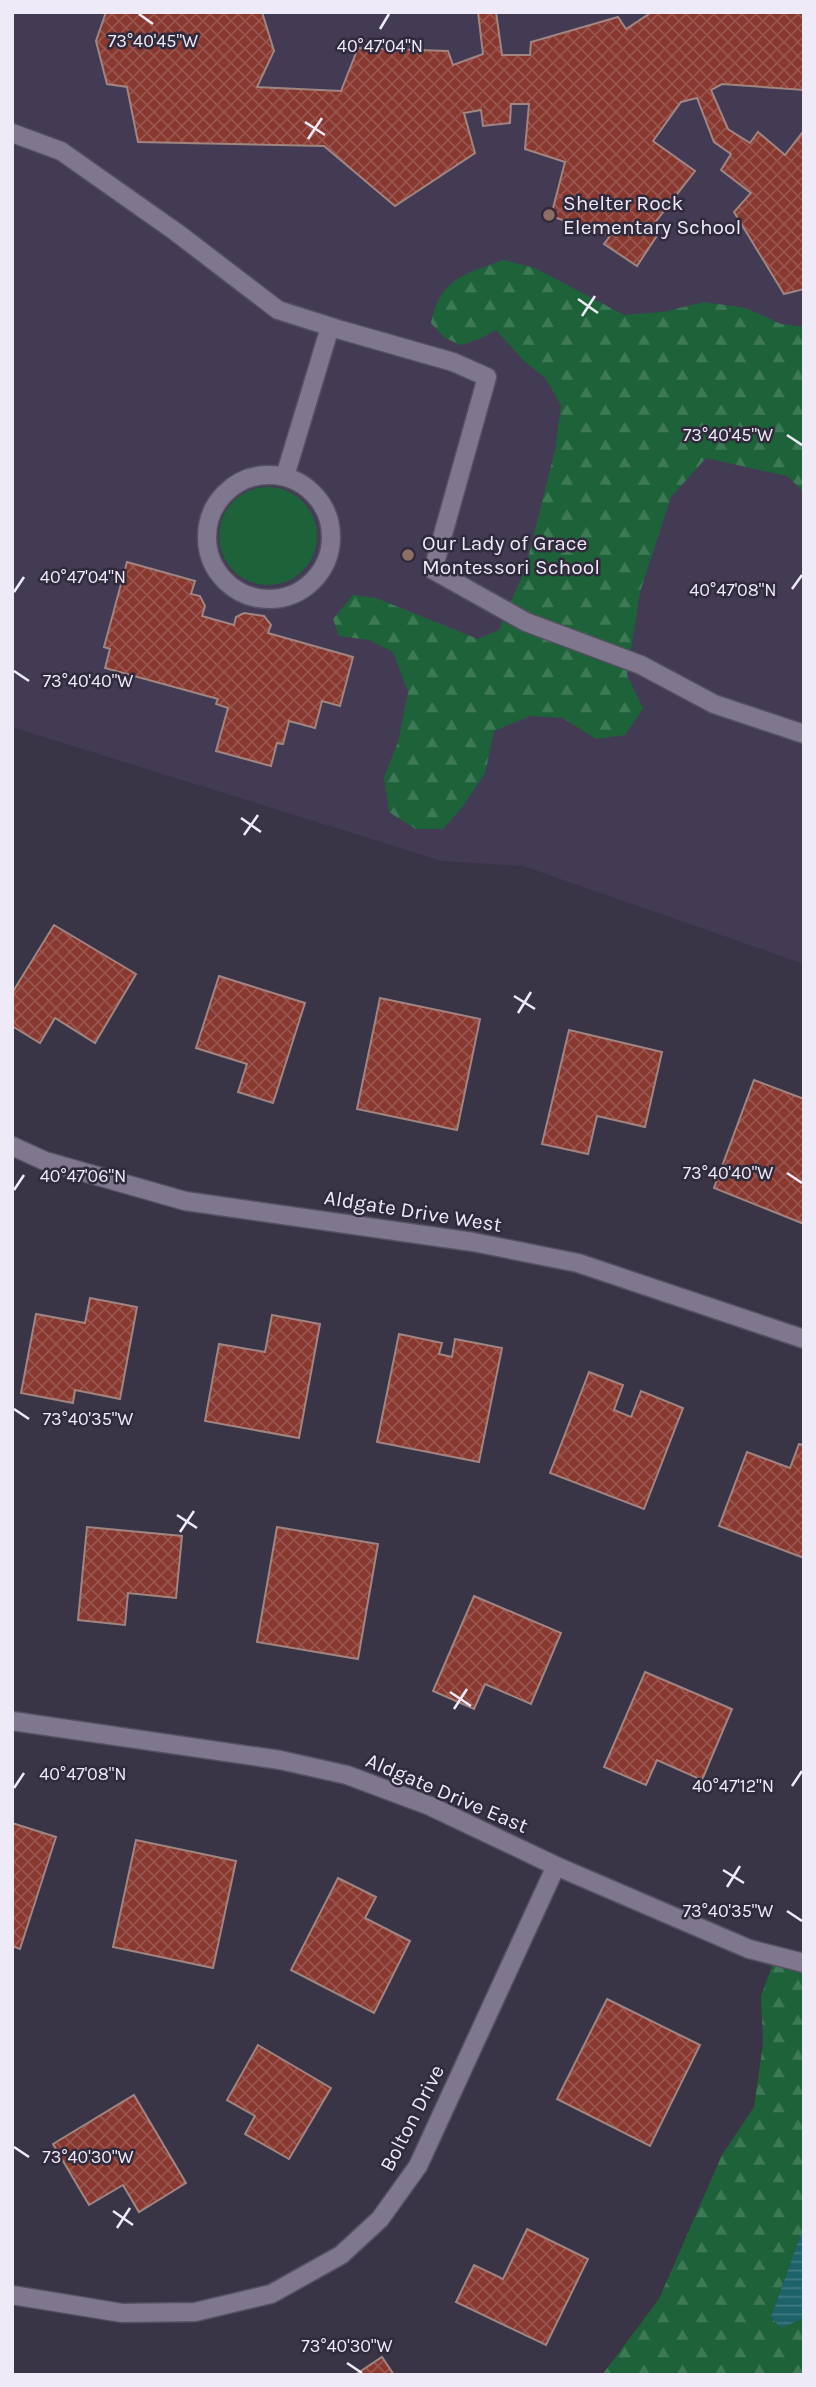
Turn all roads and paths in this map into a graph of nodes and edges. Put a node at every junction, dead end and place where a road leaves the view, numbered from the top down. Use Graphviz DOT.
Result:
graph roads {
  1 [pos="12,134"];
  2 [pos="330,327"];
  3 [pos="285,476"];
  4 [pos="804,734"];
  5 [pos="12,1146"];
  6 [pos="804,1339"];
  7 [pos="12,1721"];
  8 [pos="556,1866"];
  9 [pos="804,1963"];
  10 [pos="12,2295"];
  1 -- 2 [label="street"];
  2 -- 3 [label="street"];
  2 -- 4 [label="street"];
  3 -- 3 [label="street"];
  5 -- 6 [label="street, Aldgate Drive West"];
  7 -- 8 [label="street, Aldgate Drive East"];
  8 -- 9 [label="street, Aldgate Drive East"];
  8 -- 10 [label="street, Bolton Drive"];
}
